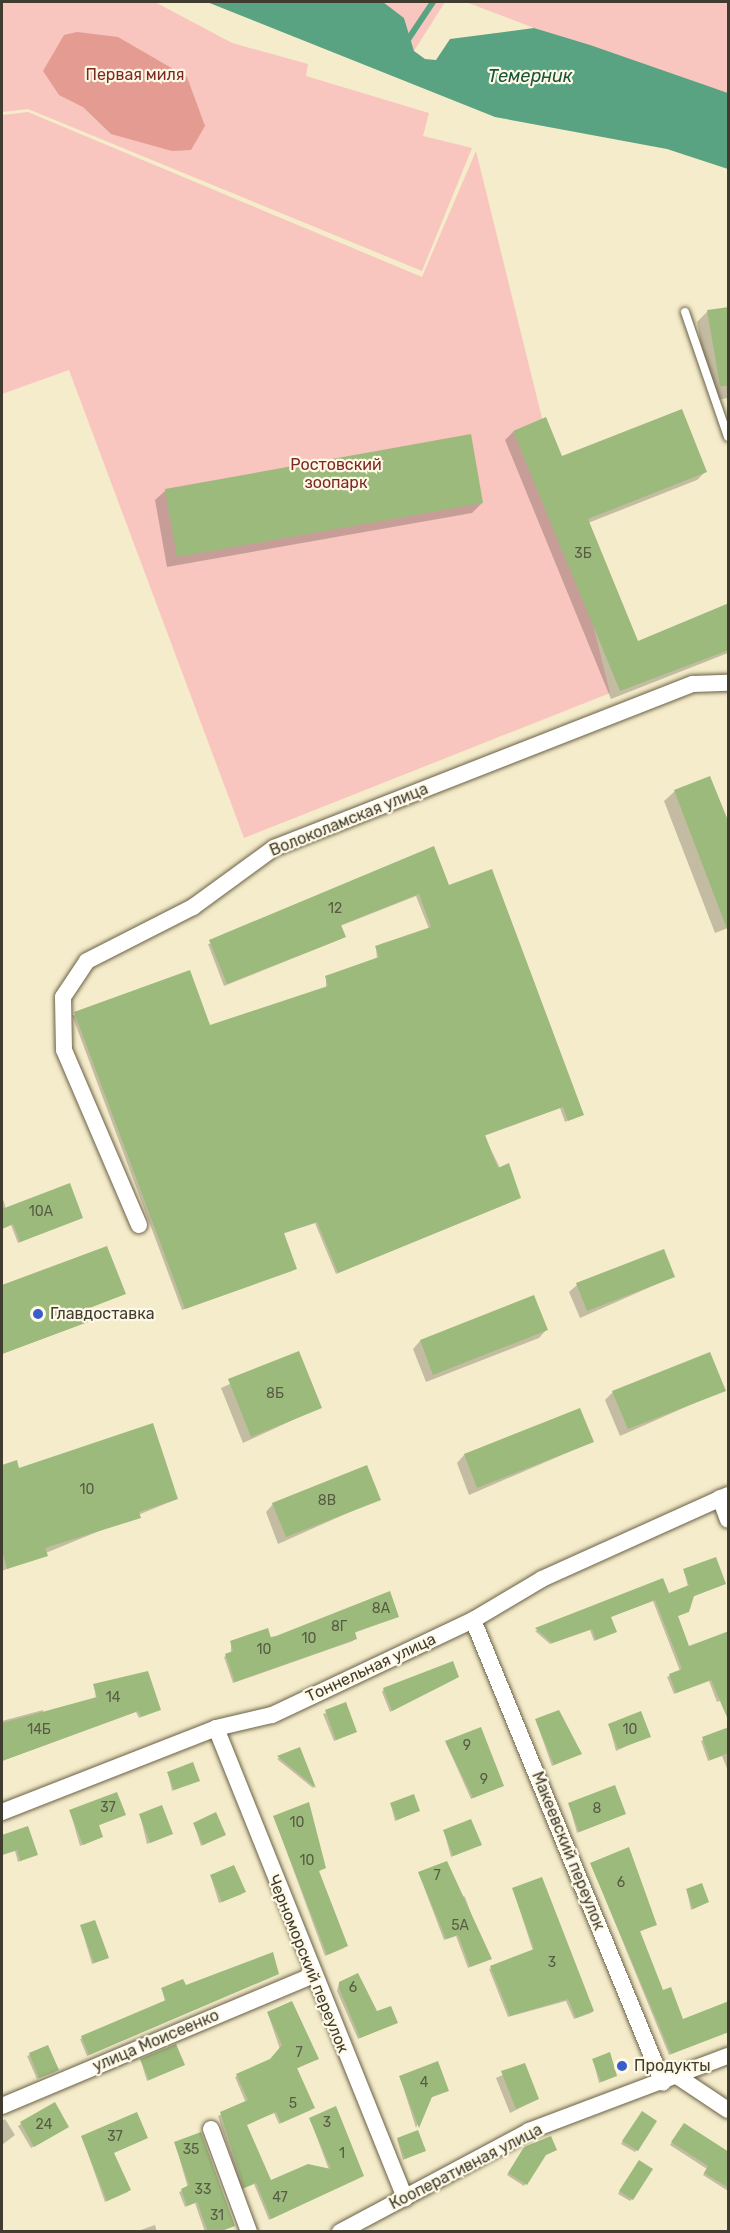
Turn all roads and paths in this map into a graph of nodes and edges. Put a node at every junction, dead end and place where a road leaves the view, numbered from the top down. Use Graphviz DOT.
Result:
graph roads {
  1 [pos="685,312"];
  2 [pos="729,437"];
  3 [pos="729,683"];
  4 [pos="139,1225"];
  5 [pos="724,1496"];
  6 [pos="729,1520"];
  7 [pos="473,1620"];
  8 [pos="216,1728"];
  9 [pos="2,1812"];
  10 [pos="311,1976"];
  11 [pos="729,2056"];
  12 [pos="670,2079"];
  13 [pos="2,2106"];
  14 [pos="729,2110"];
  15 [pos="211,2129"];
  16 [pos="405,2198"];
  17 [pos="342,2231"];
  18 [pos="249,2232"];
  1 -- 2 [label="lane"];
  3 -- 4 [label="street, Волоколамская улица"];
  5 -- 6 [label="street"];
  5 -- 7 [label="street, Тоннельная улица"];
  7 -- 8 [label="street, Тоннельная улица"];
  7 -- 12 [label="street, Макеевский переулок"];
  8 -- 9 [label="street, Тоннельная улица"];
  8 -- 10 [label="street, Черноморский переулок"];
  10 -- 13 [label="street, улица Моисеенко"];
  10 -- 16 [label="street, Черноморский переулок"];
  11 -- 12 [label="street, Кооперативная улица"];
  12 -- 14 [label="street"];
  12 -- 16 [label="street, Кооперативная улица"];
  15 -- 18 [label="street"];
  16 -- 17 [label="street, Кооперативная улица"];
}
